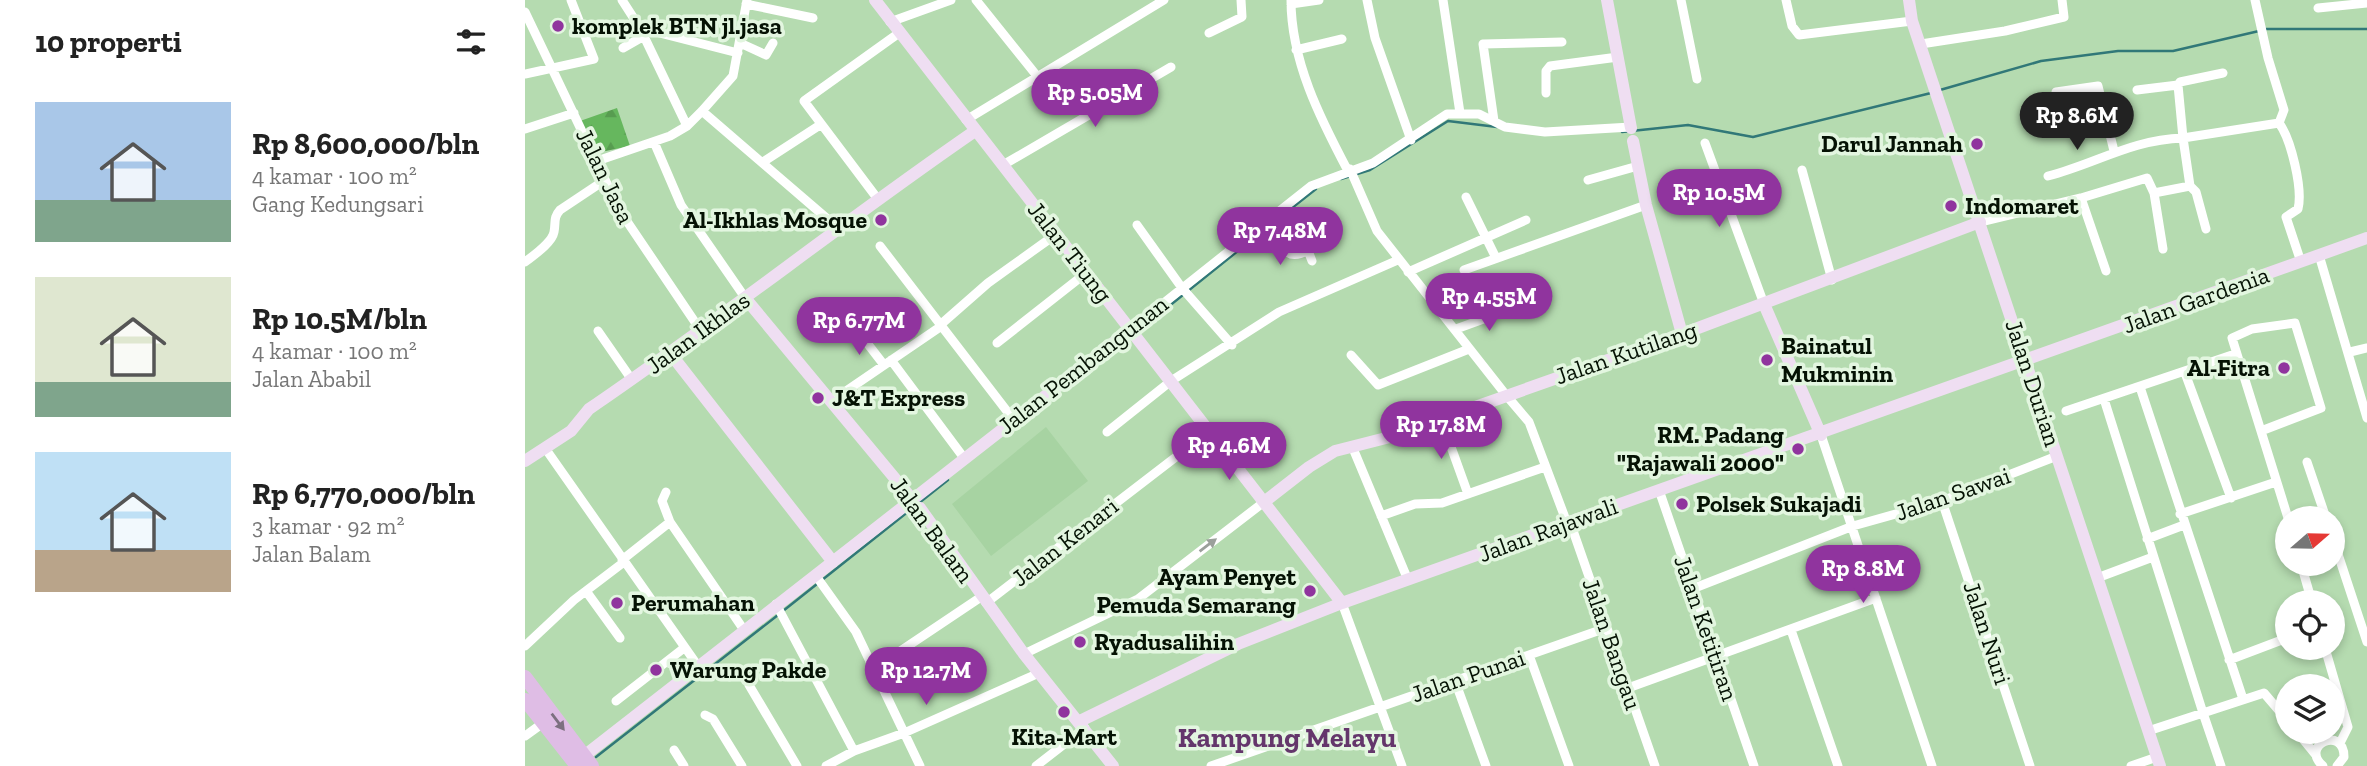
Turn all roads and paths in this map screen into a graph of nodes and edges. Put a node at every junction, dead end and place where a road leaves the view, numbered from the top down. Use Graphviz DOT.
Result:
graph roads {
  1 [pos="571,0"];
  2 [pos="875,0"];
  3 [pos="951,0"];
  4 [pos="976,0"];
  5 [pos="1164,0"];
  6 [pos="1241,0"];
  7 [pos="1319,0"];
  8 [pos="1367,0"];
  9 [pos="1443,0"];
  10 [pos="1607,0"];
  11 [pos="1681,0"];
  12 [pos="1786,0"];
  13 [pos="1909,0"];
  14 [pos="2062,0"];
  15 [pos="2255,0"];
  16 [pos="746,2"];
  17 [pos="1291,2"];
  18 [pos="2364,2"];
  19 [pos="627,3"];
  20 [pos="2318,8"];
  21 [pos="525,12"];
  22 [pos="813,18"];
  23 [pos="1912,20"];
  24 [pos="890,22"];
  25 [pos="642,32"];
  26 [pos="899,33"];
  27 [pos="1209,33"];
  28 [pos="1342,38"];
  29 [pos="1562,42"];
  30 [pos="773,43"];
  31 [pos="1921,44"];
  32 [pos="623,48"];
  33 [pos="739,48"];
  34 [pos="1296,50"];
  35 [pos="1619,57"];
  36 [pos="1171,67"];
  37 [pos="552,68"];
  38 [pos="2223,73"];
  39 [pos="525,74"];
  40 [pos="1037,76"];
  41 [pos="1697,79"];
  42 [pos="2178,85"];
  43 [pos="2137,90"];
  44 [pos="2056,92"];
  45 [pos="1546,93"];
  46 [pos="702,111"];
  47 [pos="574,113"];
  48 [pos="1460,113"];
  49 [pos="965,120"];
  50 [pos="1494,121"];
  51 [pos="2279,123"];
  52 [pos="820,125"];
  53 [pos="687,126"];
  54 [pos="525,129"];
  55 [pos="975,131"];
  56 [pos="1632,132"];
  57 [pos="2183,138"];
  58 [pos="1411,140"];
  59 [pos="655,142"];
  60 [pos="1705,143"];
  61 [pos="2114,151"];
  62 [pos="597,160"];
  63 [pos="763,162"];
  64 [pos="1003,166"];
  65 [pos="1638,166"];
  66 [pos="1802,170"];
  67 [pos="1350,171"];
  68 [pos="2048,176"];
  69 [pos="605,180"];
  70 [pos="1588,180"];
  71 [pos="2190,186"];
  72 [pos="2154,193"];
  73 [pos="1466,197"];
  74 [pos="877,198"];
  75 [pos="2081,198"];
  76 [pos="1646,205"];
  77 [pos="1526,220"];
  78 [pos="1980,222"];
  79 [pos="1137,225"];
  80 [pos="1275,226"];
  81 [pos="838,228"];
  82 [pos="2206,229"];
  83 [pos="1055,235"];
  84 [pos="1486,237"];
  85 [pos="2367,238"];
  86 [pos="880,246"];
  87 [pos="2163,249"];
  88 [pos="1309,250"];
  89 [pos="2319,255"];
  90 [pos="527,257"];
  91 [pos="1496,258"];
  92 [pos="1398,260"];
  93 [pos="1312,261"];
  94 [pos="2301,262"];
  95 [pos="1464,271"];
  96 [pos="2106,271"];
  97 [pos="1408,272"];
  98 [pos="1086,273"];
  99 [pos="1832,280"];
  100 [pos="1186,293"];
  101 [pos="746,299"];
  102 [pos="1764,304"];
  103 [pos="1511,309"];
  104 [pos="939,327"];
  105 [pos="1455,329"];
  106 [pos="857,330"];
  107 [pos="598,331"];
  108 [pos="701,331"];
  109 [pos="1136,333"];
  110 [pos="1682,334"];
  111 [pos="997,343"];
  112 [pos="1232,345"];
  113 [pos="2367,348"];
  114 [pos="1469,349"];
  115 [pos="2350,352"];
  116 [pos="670,353"];
  117 [pos="2235,354"];
  118 [pos="1351,355"];
  119 [pos="887,362"];
  120 [pos="2026,362"];
  121 [pos="2185,373"];
  122 [pos="632,380"];
  123 [pos="1171,381"];
  124 [pos="2140,387"];
  125 [pos="1506,395"];
  126 [pos="2104,399"];
  127 [pos="830,402"];
  128 [pos="2066,411"];
  129 [pos="2367,418"];
  130 [pos="1013,419"];
  131 [pos="1441,419"];
  132 [pos="1211,430"];
  133 [pos="2261,430"];
  134 [pos="1107,432"];
  135 [pos="1821,435"];
  136 [pos="1352,446"];
  137 [pos="545,449"];
  138 [pos="2057,456"];
  139 [pos="964,458"];
  140 [pos="525,461"];
  141 [pos="2307,462"];
  142 [pos="1545,467"];
  143 [pos="2276,482"];
  144 [pos="1659,490"];
  145 [pos="666,492"];
  146 [pos="1468,494"];
  147 [pos="2231,498"];
  148 [pos="1942,501"];
  149 [pos="1264,502"];
  150 [pos="915,503"];
  151 [pos="2284,506"];
  152 [pos="2322,506"];
  153 [pos="2180,514"];
  154 [pos="1381,516"];
  155 [pos="670,522"];
  156 [pos="1569,522"];
  157 [pos="2184,525"];
  158 [pos="1853,526"];
  159 [pos="2147,539"];
  160 [pos="2153,557"];
  161 [pos="623,561"];
  162 [pos="833,562"];
  163 [pos="816,576"];
  164 [pos="2345,576"];
  165 [pos="2097,578"];
  166 [pos="1408,580"];
  167 [pos="1692,589"];
  168 [pos="586,591"];
  169 [pos="1876,598"];
  170 [pos="983,600"];
  171 [pos="1342,603"];
  172 [pos="779,609"];
  173 [pos="1607,628"];
  174 [pos="744,630"];
  175 [pos="1791,630"];
  176 [pos="620,638"];
  177 [pos="2367,642"];
  178 [pos="2275,643"];
  179 [pos="525,646"];
  180 [pos="684,648"];
  181 [pos="1024,654"];
  182 [pos="1529,655"];
  183 [pos="1716,656"];
  184 [pos="2229,660"];
  185 [pos="698,666"];
  186 [pos="872,670"];
  187 [pos="1039,673"];
  188 [pos="525,677"];
  189 [pos="1455,681"];
  190 [pos="749,685"];
  191 [pos="1628,688"];
  192 [pos="2243,699"];
  193 [pos="525,700"];
  194 [pos="616,701"];
  195 [pos="2275,706"];
  196 [pos="1380,707"];
  197 [pos="2203,713"];
  198 [pos="705,715"];
  199 [pos="543,723"];
  200 [pos="1082,725"];
  201 [pos="2148,731"];
  202 [pos="904,733"];
  203 [pos="525,736"];
  204 [pos="2307,744"];
  205 [pos="2320,744"];
  206 [pos="2340,744"];
  207 [pos="674,750"];
  208 [pos="854,751"];
  209 [pos="2315,754"];
  210 [pos="2158,761"];
  211 [pos="585,763"];
  212 [pos="684,766"];
  213 [pos="742,766"];
  214 [pos="797,766"];
  215 [pos="826,766"];
  216 [pos="920,766"];
  217 [pos="1036,766"];
  218 [pos="1113,766"];
  219 [pos="1211,766"];
  220 [pos="1402,766"];
  221 [pos="1486,766"];
  222 [pos="1569,766"];
  223 [pos="1655,766"];
  224 [pos="1754,766"];
  225 [pos="1838,766"];
  226 [pos="1932,766"];
  227 [pos="2031,766"];
  228 [pos="2131,766"];
  229 [pos="2221,766"];
  230 [pos="2323,766"];
  231 [pos="2337,766"];
  1 -- 37 [label="street"];
  2 -- 24 [label="street, Jalan Tiung"];
  3 -- 24 [label="street"];
  4 -- 40 [label="street"];
  5 -- 40 [label="street"];
  6 -- 27 [label="street"];
  7 -- 17 [label="street"];
  8 -- 58 [label="street"];
  9 -- 48 [label="street"];
  10 -- 35 [label="street"];
  11 -- 41 [label="street"];
  12 -- 23 [label="street"];
  13 -- 23 [label="street, Jalan Durian"];
  14 -- 31 [label="street"];
  15 -- 51 [label="street"];
  16 -- 22 [label="street"];
  16 -- 33 [label="street"];
  17 -- 34 [label="street, Jalan Bangau"];
  18 -- 20 [label="street"];
  19 -- 25 [label="street"];
  21 -- 37 [label="street, Jalan Jasa"];
  23 -- 31 [label="street, Jalan Durian"];
  24 -- 26 [label="street, Jalan Tiung"];
  25 -- 32 [label="street"];
  25 -- 33 [label="street"];
  25 -- 53 [label="street"];
  26 -- 49 [label="street, Jalan Tiung"];
  26 -- 52 [label="street"];
  28 -- 34 [label="street"];
  29 -- 50 [label="street"];
  30 -- 33 [label="street"];
  31 -- 78 [label="street, Jalan Durian"];
  33 -- 46 [label="street"];
  34 -- 67 [label="street, Jalan Bangau"];
  35 -- 45 [label="street"];
  35 -- 56 [label="street"];
  36 -- 64 [label="street"];
  37 -- 39 [label="street"];
  37 -- 47 [label="street, Jalan Jasa"];
  38 -- 42 [label="street"];
  40 -- 49 [label="street"];
  42 -- 43 [label="street"];
  42 -- 57 [label="street"];
  44 -- 61 [label="street"];
  46 -- 53 [label="street"];
  46 -- 63 [label="street"];
  47 -- 54 [label="street"];
  47 -- 62 [label="street, Jalan Jasa"];
  48 -- 50 [label="street"];
  48 -- 58 [label="street, Jalan Pembangunan"];
  49 -- 55 [label="street, Jalan Tiung"];
  50 -- 56 [label="street"];
  51 -- 57 [label="street"];
  51 -- 94 [label="street"];
  52 -- 63 [label="street"];
  52 -- 74 [label="street"];
  53 -- 59 [label="street"];
  55 -- 64 [label="street, Jalan Tiung"];
  55 -- 74 [label="street, Jalan Ikhlas"];
  56 -- 65 [label="street"];
  57 -- 61 [label="street"];
  57 -- 71 [label="street"];
  58 -- 67 [label="street, Jalan Pembangunan"];
  59 -- 62 [label="street"];
  59 -- 101 [label="street"];
  60 -- 102 [label="street"];
  61 -- 68 [label="street"];
  62 -- 69 [label="street, Jalan Jasa"];
  63 -- 81 [label="street"];
  64 -- 83 [label="street, Jalan Tiung"];
  65 -- 70 [label="street"];
  65 -- 76 [label="street"];
  66 -- 99 [label="street"];
  67 -- 80 [label="street, Jalan Pembangunan"];
  67 -- 92 [label="street, Jalan Bangau"];
  69 -- 90 [label="street"];
  69 -- 108 [label="street, Jalan Jasa"];
  71 -- 72 [label="street"];
  71 -- 82 [label="street"];
  72 -- 75 [label="street"];
  72 -- 87 [label="street"];
  73 -- 84 [label="street"];
  74 -- 81 [label="street, Jalan Ikhlas"];
  75 -- 78 [label="street"];
  75 -- 96 [label="street"];
  76 -- 91 [label="street"];
  76 -- 110 [label="street"];
  77 -- 84 [label="street"];
  78 -- 99 [label="street, Jalan Kutilang"];
  78 -- 120 [label="street, Jalan Durian"];
  79 -- 100 [label="street"];
  80 -- 88 [label="street"];
  80 -- 88 [label="street"];
  80 -- 100 [label="street, Jalan Pembangunan"];
  81 -- 101 [label="street, Jalan Ikhlas"];
  83 -- 98 [label="street, Jalan Tiung"];
  83 -- 104 [label="street"];
  84 -- 91 [label="street"];
  84 -- 97 [label="street"];
  85 -- 89 [label="street, Jalan Gardenia"];
  86 -- 104 [label="street"];
  88 -- 93 [label="street"];
  89 -- 94 [label="street, Jalan Gardenia"];
  89 -- 115 [label="street"];
  91 -- 95 [label="street"];
  92 -- 97 [label="street, Jalan Bangau"];
  92 -- 112 [label="street"];
  94 -- 120 [label="street, Jalan Gardenia"];
  97 -- 105 [label="street, Jalan Bangau"];
  98 -- 109 [label="street, Jalan Tiung"];
  98 -- 111 [label="street"];
  99 -- 102 [label="street, Jalan Kutilang"];
  100 -- 109 [label="street, Jalan Pembangunan"];
  100 -- 112 [label="street, Jalan Pembangunan"];
  101 -- 108 [label="street, Jalan Ikhlas"];
  101 -- 127 [label="street, Jalan Balam"];
  102 -- 110 [label="street, Jalan Kutilang"];
  102 -- 135 [label="street"];
  103 -- 105 [label="street"];
  104 -- 119 [label="street"];
  104 -- 130 [label="street"];
  105 -- 114 [label="street, Jalan Bangau"];
  106 -- 119 [label="street"];
  107 -- 122 [label="street"];
  108 -- 116 [label="street, Jalan Ikhlas"];
  109 -- 123 [label="street, Jalan Tiung"];
  109 -- 130 [label="street, Jalan Pembangunan"];
  110 -- 125 [label="street, Jalan Kutilang"];
  112 -- 123 [label="street"];
  113 -- 115 [label="street"];
  114 -- 118 [label="street"];
  114 -- 125 [label="street, Jalan Bangau"];
  115 -- 129 [label="street"];
  116 -- 122 [label="street, Jalan Ikhlas"];
  116 -- 162 [label="street"];
  117 -- 121 [label="street"];
  117 -- 133 [label="street"];
  117 -- 133 [label="street"];
  119 -- 127 [label="street"];
  119 -- 139 [label="street"];
  120 -- 135 [label="street, Jalan Rajawali"];
  120 -- 138 [label="street, Jalan Durian"];
  121 -- 124 [label="street"];
  121 -- 147 [label="street"];
  122 -- 137 [label="street, Jalan Ikhlas"];
  123 -- 132 [label="street, Jalan Tiung"];
  123 -- 134 [label="street"];
  124 -- 126 [label="street"];
  124 -- 153 [label="street"];
  125 -- 131 [label="street, Jalan Kutilang"];
  125 -- 142 [label="street, Jalan Bangau"];
  126 -- 128 [label="street"];
  126 -- 159 [label="street"];
  127 -- 150 [label="street, Jalan Balam"];
  130 -- 139 [label="street, Jalan Pembangunan"];
  131 -- 136 [label="street, Jalan Kutilang"];
  131 -- 146 [label="street"];
  132 -- 149 [label="street, Jalan Tiung"];
  132 -- 170 [label="street, Jalan Kenari"];
  133 -- 143 [label="street"];
  135 -- 144 [label="street, Jalan Rajawali"];
  135 -- 158 [label="street"];
  136 -- 149 [label="street, Jalan Kutilang"];
  136 -- 154 [label="street"];
  137 -- 140 [label="street, Jalan Ikhlas"];
  137 -- 161 [label="street"];
  138 -- 148 [label="street, Jalan Sawai"];
  138 -- 165 [label="street, Jalan Durian"];
  139 -- 150 [label="street, Jalan Pembangunan"];
  141 -- 152 [label="street"];
  142 -- 146 [label="street"];
  142 -- 156 [label="street, Jalan Bangau"];
  143 -- 147 [label="street"];
  143 -- 151 [label="street"];
  144 -- 156 [label="street, Jalan Rajawali"];
  144 -- 167 [label="street, Jalan Ketitiran"];
  145 -- 155 [label="street"];
  146 -- 154 [label="street"];
  147 -- 153 [label="street"];
  148 -- 158 [label="street, Jalan Sawai"];
  148 -- 227 [label="street, Jalan Nuri"];
  149 -- 171 [label="street, Jalan Tiung"];
  181 -- 149 [label="street, Jalan Kutilang, one-way"];
  150 -- 162 [label="street, Jalan Pembangunan"];
  150 -- 170 [label="street, Jalan Balam"];
  153 -- 157 [label="street"];
  154 -- 166 [label="street"];
  155 -- 161 [label="street"];
  155 -- 174 [label="street"];
  156 -- 166 [label="street, Jalan Rajawali"];
  156 -- 173 [label="street, Jalan Bangau"];
  157 -- 159 [label="street"];
  157 -- 184 [label="street"];
  158 -- 167 [label="street, Jalan Sawai"];
  158 -- 169 [label="street"];
  159 -- 160 [label="street"];
  160 -- 165 [label="street"];
  160 -- 197 [label="street"];
  161 -- 168 [label="street"];
  161 -- 180 [label="street"];
  162 -- 163 [label="street, Jalan Pembangunan"];
  163 -- 172 [label="street, Jalan Pembangunan"];
  163 -- 186 [label="street"];
  164 -- 177 [label="street"];
  165 -- 201 [label="street, Jalan Durian"];
  166 -- 171 [label="street, Jalan Rajawali"];
  167 -- 183 [label="street, Jalan Ketitiran"];
  168 -- 176 [label="street"];
  168 -- 179 [label="street"];
  169 -- 175 [label="street"];
  169 -- 226 [label="street"];
  170 -- 181 [label="street, Jalan Balam"];
  170 -- 186 [label="street, Jalan Kenari"];
  171 -- 196 [label="street"];
  171 -- 200 [label="street, Jalan Rajawali"];
  172 -- 174 [label="street, Jalan Pembangunan"];
  172 -- 208 [label="street"];
  173 -- 182 [label="street, Jalan Punai"];
  173 -- 191 [label="street, Jalan Bangau"];
  174 -- 185 [label="street, Jalan Pembangunan"];
  175 -- 183 [label="street"];
  175 -- 225 [label="street"];
  178 -- 184 [label="street"];
  180 -- 185 [label="street"];
  180 -- 194 [label="street"];
  181 -- 187 [label="street, Jalan Balam"];
  182 -- 189 [label="street, Jalan Punai"];
  182 -- 222 [label="street"];
  183 -- 191 [label="street"];
  183 -- 224 [label="street, Jalan Ketitiran"];
  184 -- 192 [label="street"];
  185 -- 211 [label="street, Jalan Pembangunan"];
  186 -- 202 [label="street"];
  187 -- 200 [label="street, Jalan Balam"];
  187 -- 202 [label="street"];
  188 -- 211 [label="main road, one-way"];
  189 -- 196 [label="street, Jalan Punai"];
  189 -- 221 [label="street"];
  190 -- 214 [label="street"];
  191 -- 223 [label="street, Jalan Bangau"];
  192 -- 195 [label="street"];
  192 -- 197 [label="street"];
  193 -- 199 [label="main road"];
  196 -- 219 [label="street, Jalan Punai"];
  196 -- 220 [label="street"];
  197 -- 201 [label="street"];
  197 -- 229 [label="street"];
  198 -- 213 [label="street"];
  199 -- 203 [label="street"];
  199 -- 211 [label="main road"];
  200 -- 217 [label="street"];
  200 -- 218 [label="street, Jalan Balam"];
  201 -- 210 [label="street, Jalan Durian"];
  202 -- 208 [label="street"];
  202 -- 216 [label="street"];
  204 -- 209 [label="street"];
  205 -- 209 [label="street"];
  206 -- 231 [label="street"];
  207 -- 212 [label="street"];
  208 -- 215 [label="street"];
  209 -- 230 [label="street"];
  210 -- 228 [label="street"];
}
